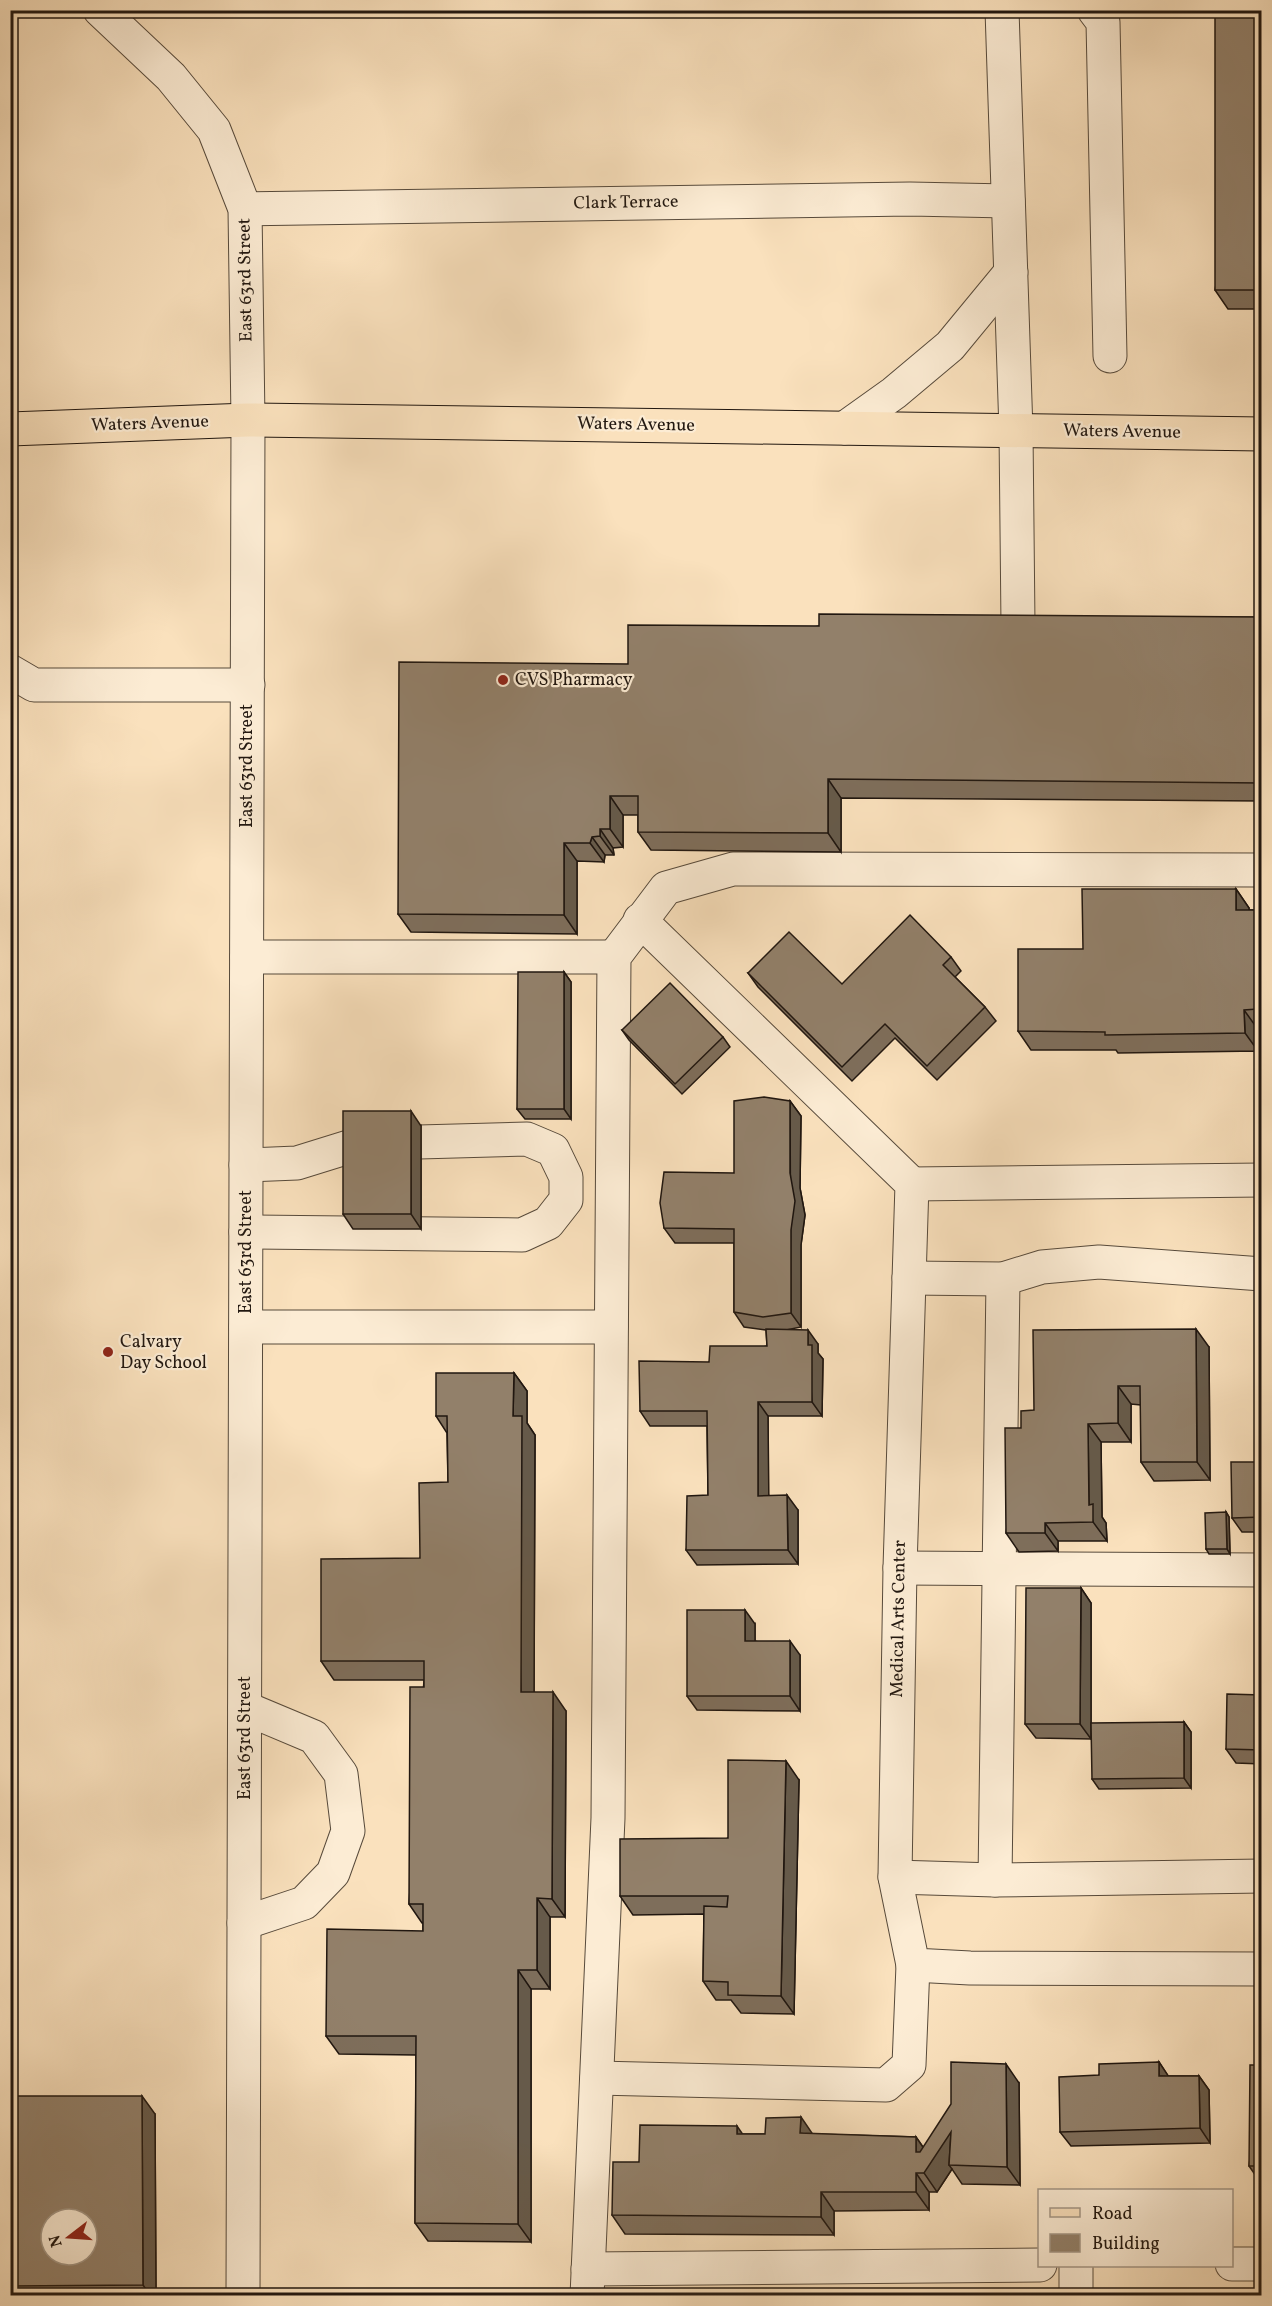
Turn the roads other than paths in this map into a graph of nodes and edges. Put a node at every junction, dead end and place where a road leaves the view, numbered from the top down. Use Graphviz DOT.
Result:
graph roads {
  1 [pos="100,10"];
  2 [pos="1002,10"];
  3 [pos="1099,12"];
  4 [pos="1008,201"];
  5 [pos="245,209"];
  6 [pos="1011,272"];
  7 [pos="1110,356"];
  8 [pos="248,420"];
  9 [pos="845,428"];
  10 [pos="10,429"];
  11 [pos="1016,431"];
  12 [pos="1262,434"];
  13 [pos="1018,625"];
  14 [pos="10,671"];
  15 [pos="248,685"];
  16 [pos="1262,870"];
  17 [pos="640,920"];
  18 [pos="247,957"];
  19 [pos="614,957"];
  20 [pos="419,1142"];
  21 [pos="355,1145"];
  22 [pos="246,1165"];
  23 [pos="1262,1180"];
  24 [pos="912,1184"];
  25 [pos="246,1232"];
  26 [pos="1262,1274"];
  27 [pos="909,1278"];
  28 [pos="1003,1279"];
  29 [pos="246,1327"];
  30 [pos="611,1327"];
  31 [pos="900,1568"];
  32 [pos="999,1568"];
  33 [pos="1262,1570"];
  34 [pos="245,1708"];
  35 [pos="1262,1876"];
  36 [pos="895,1877"];
  37 [pos="995,1880"];
  38 [pos="244,1923"];
  39 [pos="913,1965"];
  40 [pos="1262,1969"];
  41 [pos="597,2078"];
  42 [pos="1233,2264"];
  43 [pos="1262,2264"];
  44 [pos="1038,2265"];
  45 [pos="1076,2267"];
  46 [pos="587,2282"];
  47 [pos="243,2295"];
  48 [pos="1076,2295"];
  1 -- 5 [label="street"];
  2 -- 4 [label="street"];
  3 -- 7 [label="street"];
  4 -- 5 [label="street, Clark Terrace"];
  4 -- 6 [label="street"];
  5 -- 8 [label="street, East 63rd Street"];
  6 -- 9 [label="street"];
  6 -- 11 [label="street"];
  8 -- 9 [label="main road, Waters Avenue"];
  8 -- 10 [label="main road, Waters Avenue"];
  8 -- 15 [label="street, East 63rd Street"];
  9 -- 11 [label="main road, Waters Avenue"];
  11 -- 12 [label="main road, Waters Avenue"];
  11 -- 13 [label="street"];
  14 -- 15 [label="street"];
  15 -- 18 [label="street, East 63rd Street"];
  16 -- 17 [label="street"];
  17 -- 19 [label="street"];
  17 -- 24 [label="street"];
  18 -- 19 [label="street"];
  18 -- 22 [label="street, East 63rd Street"];
  19 -- 30 [label="street"];
  20 -- 25 [label="street"];
  21 -- 22 [label="street"];
  22 -- 25 [label="street, East 63rd Street"];
  23 -- 24 [label="street"];
  24 -- 27 [label="street, Medical Arts Center"];
  25 -- 29 [label="street, East 63rd Street"];
  26 -- 28 [label="street"];
  27 -- 28 [label="street"];
  27 -- 31 [label="street, Medical Arts Center"];
  28 -- 32 [label="street"];
  29 -- 30 [label="street"];
  29 -- 34 [label="street, East 63rd Street"];
  30 -- 41 [label="street"];
  31 -- 32 [label="street"];
  31 -- 36 [label="street, Medical Arts Center"];
  32 -- 33 [label="street"];
  32 -- 37 [label="street"];
  34 -- 38 [label="street, East 63rd Street"];
  34 -- 38 [label="street"];
  35 -- 37 [label="street"];
  36 -- 37 [label="street"];
  36 -- 39 [label="street, Medical Arts Center"];
  38 -- 47 [label="street, East 63rd Street"];
  39 -- 40 [label="street"];
  39 -- 41 [label="street, Medical Arts Center"];
  41 -- 46 [label="street"];
  42 -- 43 [label="street"];
  44 -- 46 [label="street"];
  45 -- 48 [label="street"];
}
